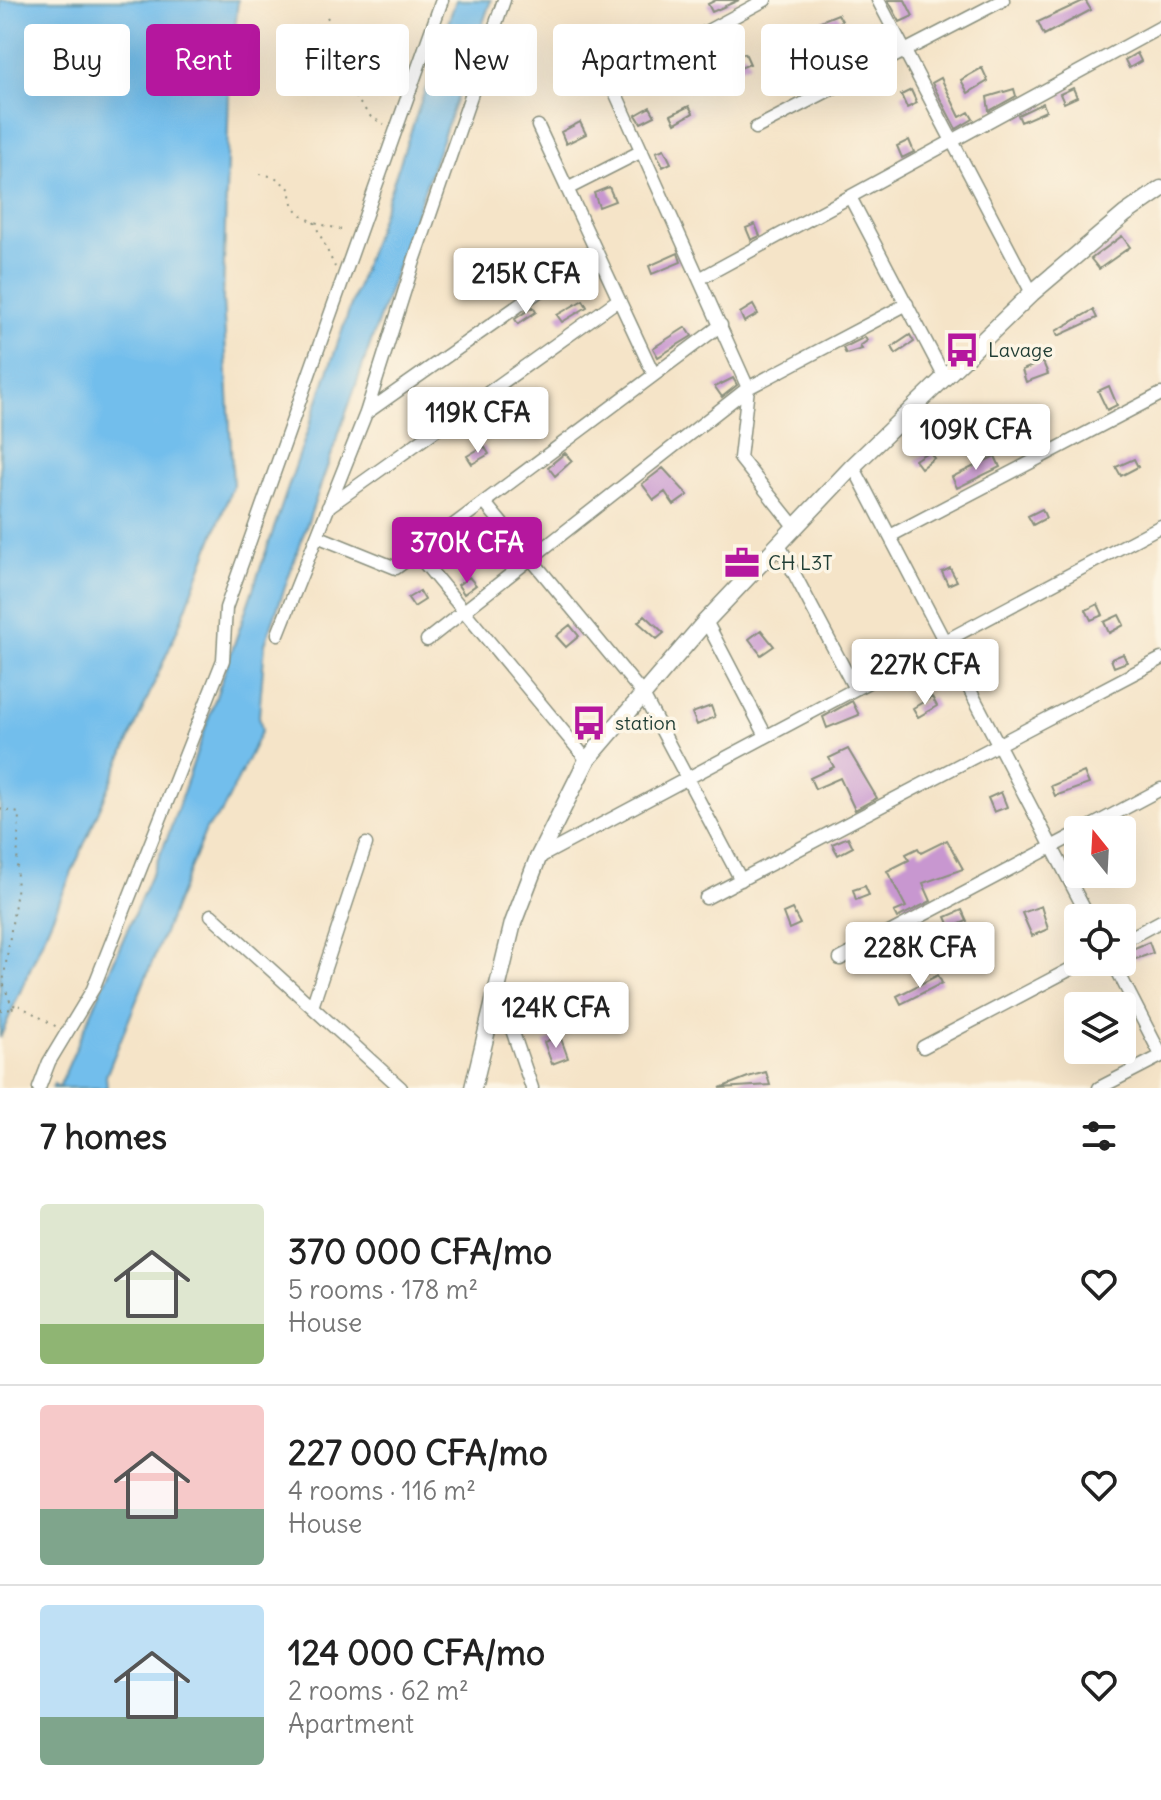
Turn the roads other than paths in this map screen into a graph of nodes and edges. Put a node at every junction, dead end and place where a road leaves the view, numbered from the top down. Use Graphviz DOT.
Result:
graph roads {
  1 [pos="442,0"];
  2 [pos="504,0"];
  3 [pos="765,0"];
  4 [pos="878,0"];
  5 [pos="1003,0"];
  6 [pos="1161,27"];
  7 [pos="905,51"];
  8 [pos="538,126"];
  9 [pos="756,128"];
  10 [pos="952,141"];
  11 [pos="642,151"];
  12 [pos="567,189"];
  13 [pos="1161,189"];
  14 [pos="850,197"];
  15 [pos="596,251"];
  16 [pos="701,278"];
  17 [pos="1032,293"];
  18 [pos="618,300"];
  19 [pos="907,304"];
  20 [pos="721,325"];
  21 [pos="654,375"];
  22 [pos="944,376"];
  23 [pos="748,388"];
  24 [pos="1161,394"];
  25 [pos="366,413"];
  26 [pos="853,466"];
  27 [pos="484,502"];
  28 [pos="328,507"];
  29 [pos="794,526"];
  30 [pos="1161,526"];
  31 [pos="317,536"];
  32 [pos="890,536"];
  33 [pos="778,543"];
  34 [pos="416,553"];
  35 [pos="531,558"];
  36 [pos="463,611"];
  37 [pos="706,621"];
  38 [pos="278,634"];
  39 [pos="427,640"];
  40 [pos="945,641"];
  41 [pos="1161,659"];
  42 [pos="855,689"];
  43 [pos="642,693"];
  44 [pos="766,736"];
  45 [pos="998,744"];
  46 [pos="587,760"];
  47 [pos="689,778"];
  48 [pos="1161,789"];
  49 [pos="1110,816"];
  50 [pos="1064,841"];
  51 [pos="366,844"];
  52 [pos="1052,847"];
  53 [pos="538,858"];
  54 [pos="741,880"];
  55 [pos="706,898"];
  56 [pos="1082,904"];
  57 [pos="211,915"];
  58 [pos="1161,921"];
  59 [pos="1136,934"];
  60 [pos="840,959"];
  61 [pos="1064,973"];
  62 [pos="1120,976"];
  63 [pos="496,983"];
  64 [pos="312,1007"];
  65 [pos="923,1047"];
  66 [pos="1161,1055"];
  67 [pos="39,1088"];
  68 [pos="401,1088"];
  69 [pos="473,1088"];
  70 [pos="532,1088"];
  71 [pos="1099,1088"];
  1 -- 67 [label="street"];
  2 -- 25 [label="street"];
  3 -- 11 [label="street"];
  4 -- 7 [label="street"];
  5 -- 7 [label="street"];
  6 -- 10 [label="street"];
  7 -- 9 [label="street"];
  7 -- 10 [label="street"];
  8 -- 12 [label="street"];
  10 -- 14 [label="street"];
  10 -- 17 [label="street"];
  11 -- 12 [label="street"];
  11 -- 16 [label="street"];
  12 -- 15 [label="street"];
  13 -- 17 [label="main road"];
  14 -- 16 [label="street"];
  14 -- 19 [label="street"];
  15 -- 18 [label="street"];
  15 -- 25 [label="street"];
  16 -- 20 [label="street"];
  17 -- 22 [label="main road"];
  18 -- 21 [label="street"];
  18 -- 28 [label="street"];
  19 -- 22 [label="street"];
  19 -- 23 [label="street"];
  20 -- 21 [label="street"];
  20 -- 23 [label="street"];
  21 -- 27 [label="street"];
  22 -- 26 [label="main road"];
  23 -- 29 [label="street"];
  23 -- 35 [label="street"];
  24 -- 32 [label="street"];
  25 -- 28 [label="street"];
  26 -- 29 [label="main road"];
  26 -- 32 [label="street"];
  27 -- 34 [label="street"];
  27 -- 35 [label="street"];
  28 -- 31 [label="street"];
  29 -- 33 [label="main road"];
  30 -- 40 [label="street"];
  31 -- 34 [label="street"];
  31 -- 38 [label="street"];
  32 -- 40 [label="street"];
  33 -- 37 [label="main road"];
  33 -- 42 [label="street"];
  34 -- 36 [label="street"];
  35 -- 36 [label="street"];
  35 -- 43 [label="street"];
  36 -- 39 [label="street"];
  36 -- 46 [label="street"];
  37 -- 43 [label="main road"];
  37 -- 44 [label="street"];
  40 -- 42 [label="street"];
  40 -- 45 [label="street"];
  41 -- 45 [label="street"];
  42 -- 44 [label="street"];
  43 -- 46 [label="main road"];
  43 -- 47 [label="street"];
  44 -- 47 [label="street"];
  45 -- 52 [label="street"];
  45 -- 54 [label="street"];
  46 -- 53 [label="main road"];
  47 -- 53 [label="street"];
  47 -- 54 [label="street"];
  48 -- 49 [label="street"];
  50 -- 52 [label="street"];
  51 -- 64 [label="street"];
  52 -- 56 [label="street"];
  52 -- 60 [label="street"];
  53 -- 63 [label="main road"];
  54 -- 55 [label="street"];
  57 -- 64 [label="street"];
  58 -- 59 [label="street"];
  61 -- 65 [label="street"];
  62 -- 66 [label="street"];
  63 -- 69 [label="main road"];
  63 -- 70 [label="street"];
  64 -- 68 [label="street"];
  66 -- 71 [label="street"];
}
